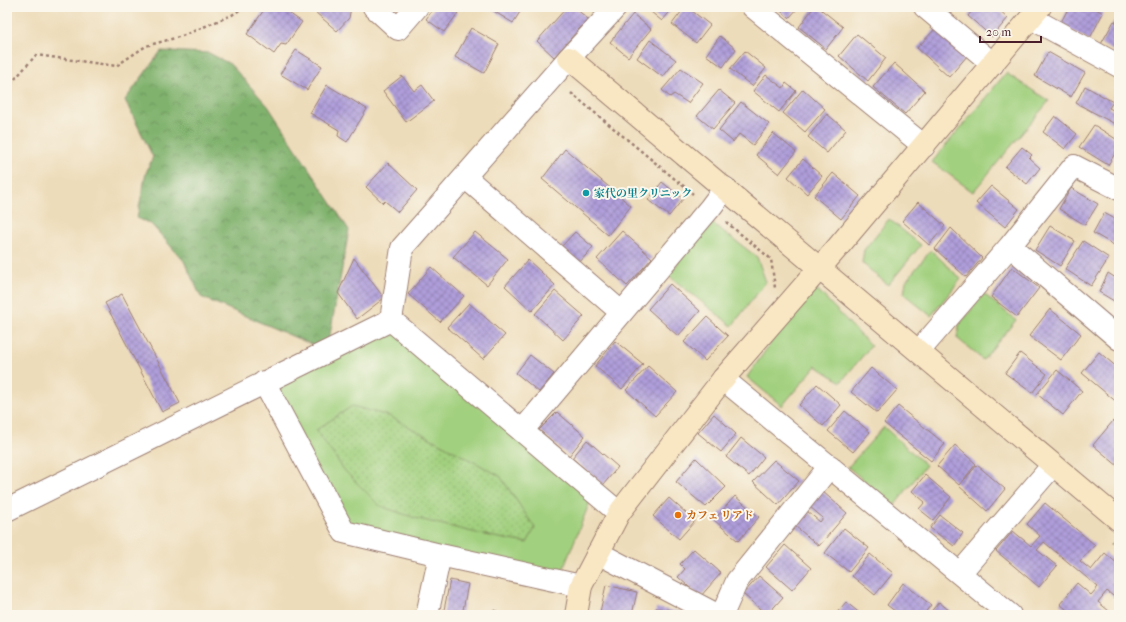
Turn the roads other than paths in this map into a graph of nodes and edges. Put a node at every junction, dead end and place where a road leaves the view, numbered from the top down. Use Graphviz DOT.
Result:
graph roads {
  1 [pos="374,7"];
  2 [pos="417,7"];
  3 [pos="616,7"];
  4 [pos="753,7"];
  5 [pos="925,7"];
  6 [pos="1035,13"];
  7 [pos="569,58"];
  8 [pos="993,64"];
  9 [pos="1119,66"];
  10 [pos="924,146"];
  11 [pos="465,177"];
  12 [pos="725,188"];
  13 [pos="1119,189"];
  14 [pos="1010,246"];
  15 [pos="819,269"];
  16 [pos="621,312"];
  17 [pos="391,320"];
  18 [pos="1119,339"];
  19 [pos="919,351"];
  20 [pos="724,379"];
  21 [pos="264,382"];
  22 [pos="522,431"];
  23 [pos="1053,465"];
  24 [pos="830,466"];
  25 [pos="7,510"];
  26 [pos="619,513"];
  27 [pos="1119,520"];
  28 [pos="598,553"];
  29 [pos="440,555"];
  30 [pos="960,573"];
  31 [pos="581,586"];
  32 [pos="427,615"];
  33 [pos="576,615"];
  34 [pos="717,615"];
  35 [pos="722,615"];
  36 [pos="1010,615"];
  1 -- 2 [label="street"];
  3 -- 7 [label="street"];
  4 -- 10 [label="street"];
  5 -- 8 [label="street"];
  6 -- 8 [label="street"];
  6 -- 9 [label="street"];
  7 -- 11 [label="street"];
  7 -- 12 [label="street"];
  8 -- 10 [label="street"];
  10 -- 15 [label="street"];
  11 -- 16 [label="street"];
  11 -- 17 [label="street"];
  12 -- 15 [label="street"];
  12 -- 16 [label="street"];
  13 -- 14 [label="street"];
  14 -- 18 [label="street"];
  14 -- 19 [label="street"];
  15 -- 19 [label="street"];
  15 -- 20 [label="street"];
  16 -- 22 [label="street"];
  17 -- 21 [label="street"];
  17 -- 22 [label="street"];
  19 -- 23 [label="street"];
  20 -- 24 [label="street"];
  20 -- 26 [label="street"];
  21 -- 25 [label="street"];
  21 -- 29 [label="street"];
  22 -- 26 [label="street"];
  23 -- 27 [label="street"];
  23 -- 30 [label="street"];
  24 -- 30 [label="street"];
  24 -- 35 [label="street"];
  26 -- 28 [label="street"];
  28 -- 31 [label="street"];
  28 -- 34 [label="street"];
  29 -- 31 [label="street"];
  29 -- 32 [label="street"];
  30 -- 36 [label="street"];
  31 -- 33 [label="street"];
}
